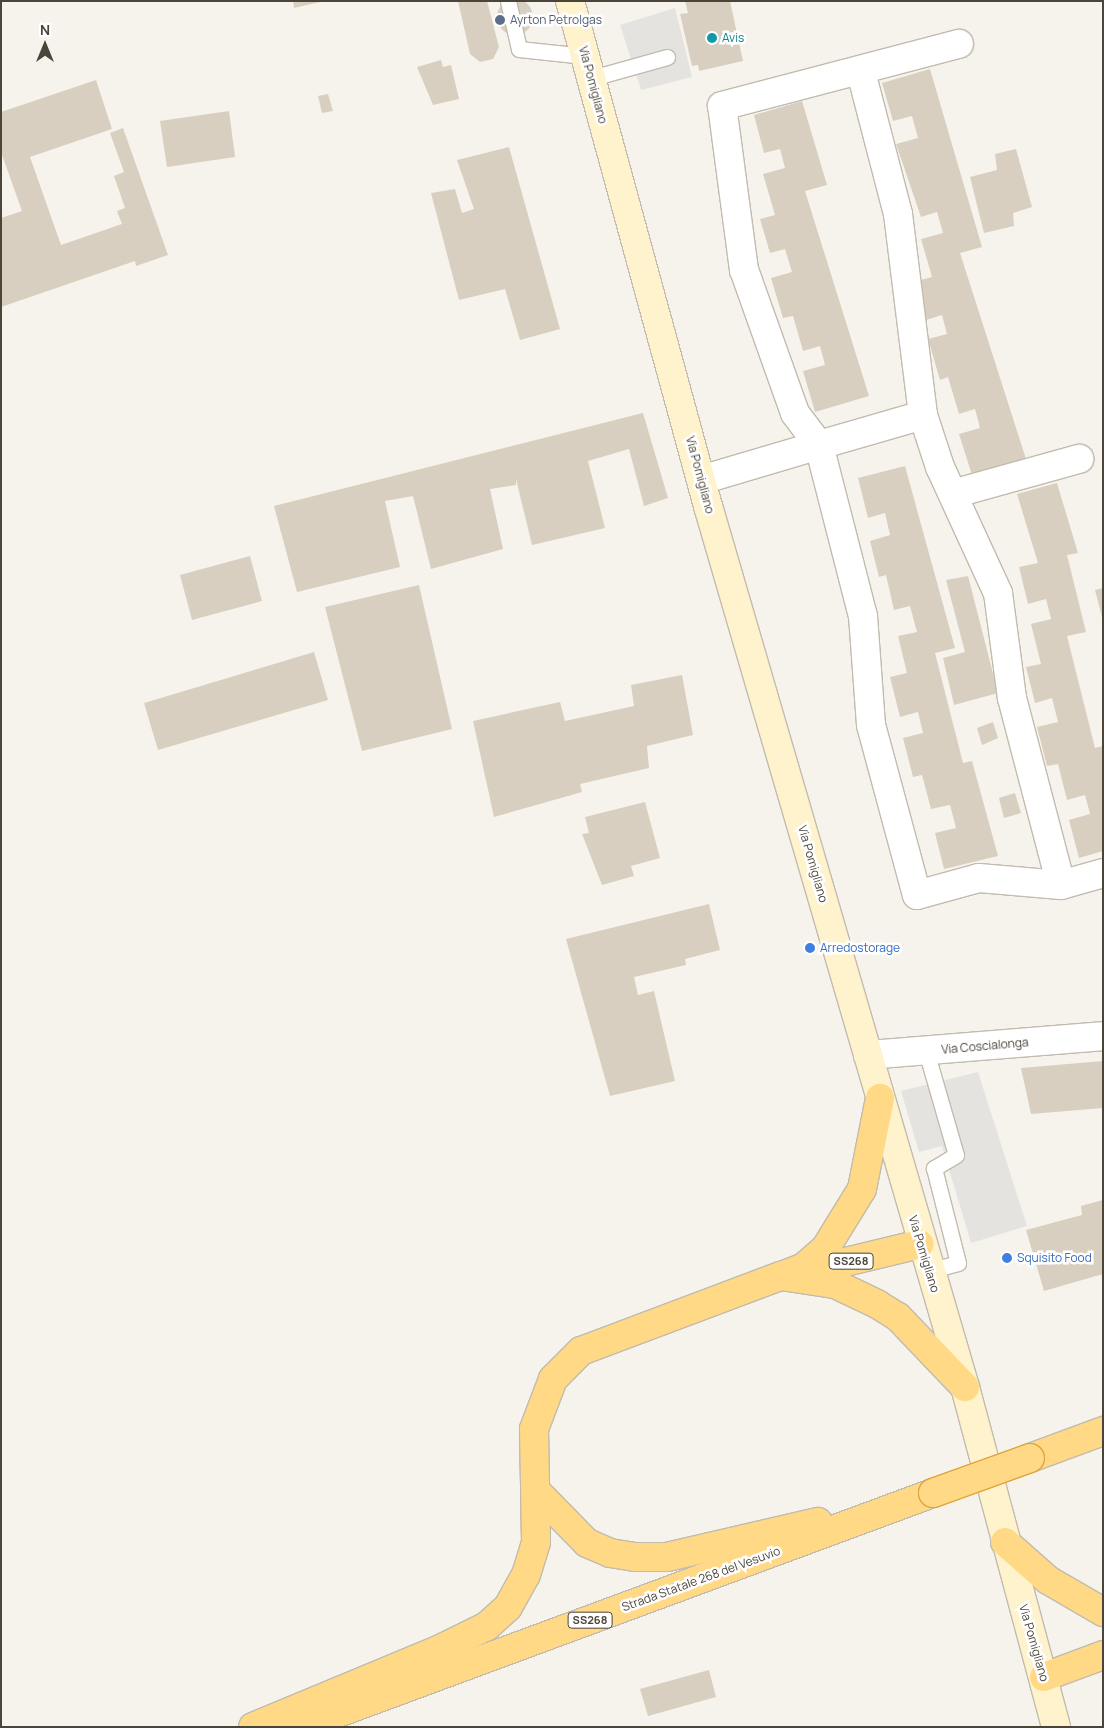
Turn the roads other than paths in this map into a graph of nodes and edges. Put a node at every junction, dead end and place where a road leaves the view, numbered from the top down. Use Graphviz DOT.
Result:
graph roads {
  1 [pos="508,1"];
  2 [pos="570,1"];
  3 [pos="959,44"];
  4 [pos="667,57"];
  5 [pos="588,67"];
  6 [pos="861,72"];
  7 [pos="923,415"];
  8 [pos="819,445"];
  9 [pos="1079,459"];
  10 [pos="701,480"];
  11 [pos="956,493"];
  12 [pos="1103,873"];
  13 [pos="1061,885"];
  14 [pos="1103,1036"];
  15 [pos="926,1051"];
  16 [pos="868,1056"];
  17 [pos="880,1098"];
  18 [pos="920,1244"];
  19 [pos="928,1271"];
  20 [pos="781,1276"];
  21 [pos="965,1387"];
  22 [pos="1103,1431"];
  23 [pos="538,1493"];
  24 [pos="879,1513"];
  25 [pos="1005,1542"];
  26 [pos="1103,1612"];
  27 [pos="1103,1655"];
  28 [pos="1044,1676"];
  29 [pos="253,1727"];
  30 [pos="300,1727"];
  31 [pos="1056,1727"];
  1 -- 5 [label="lane"];
  2 -- 5 [label="main road, Via Pomigliano"];
  3 -- 6 [label="street"];
  4 -- 5 [label="lane"];
  5 -- 10 [label="main road, Via Pomigliano"];
  6 -- 7 [label="street"];
  6 -- 8 [label="street"];
  7 -- 8 [label="street"];
  7 -- 11 [label="street"];
  8 -- 10 [label="street"];
  8 -- 13 [label="street"];
  9 -- 11 [label="street"];
  10 -- 16 [label="main road, Via Pomigliano"];
  11 -- 13 [label="street"];
  12 -- 13 [label="street"];
  14 -- 15 [label="street, Via Coscialonga"];
  15 -- 16 [label="street, Via Coscialonga"];
  15 -- 19 [label="lane"];
  16 -- 17 [label="main road, Via Pomigliano"];
  17 -- 18 [label="main road, Via Pomigliano"];
  17 -- 20 [label="highway"];
  18 -- 19 [label="main road, Via Pomigliano"];
  18 -- 20 [label="highway, SS268"];
  19 -- 21 [label="main road, Via Pomigliano"];
  20 -- 21 [label="highway"];
  20 -- 23 [label="highway, SS268"];
  21 -- 25 [label="main road, Via Pomigliano"];
  22 -- 24 [label="highway, Strada Statale 268 del Vesuvio / SS268, bridge"];
  23 -- 24 [label="highway, SS268"];
  23 -- 29 [label="highway, SS268"];
  24 -- 30 [label="highway, Strada Statale 268 del Vesuvio / SS268"];
  25 -- 26 [label="highway"];
  25 -- 28 [label="main road, Via Pomigliano"];
  27 -- 28 [label="highway"];
  28 -- 31 [label="main road, Via Pomigliano"];
}
